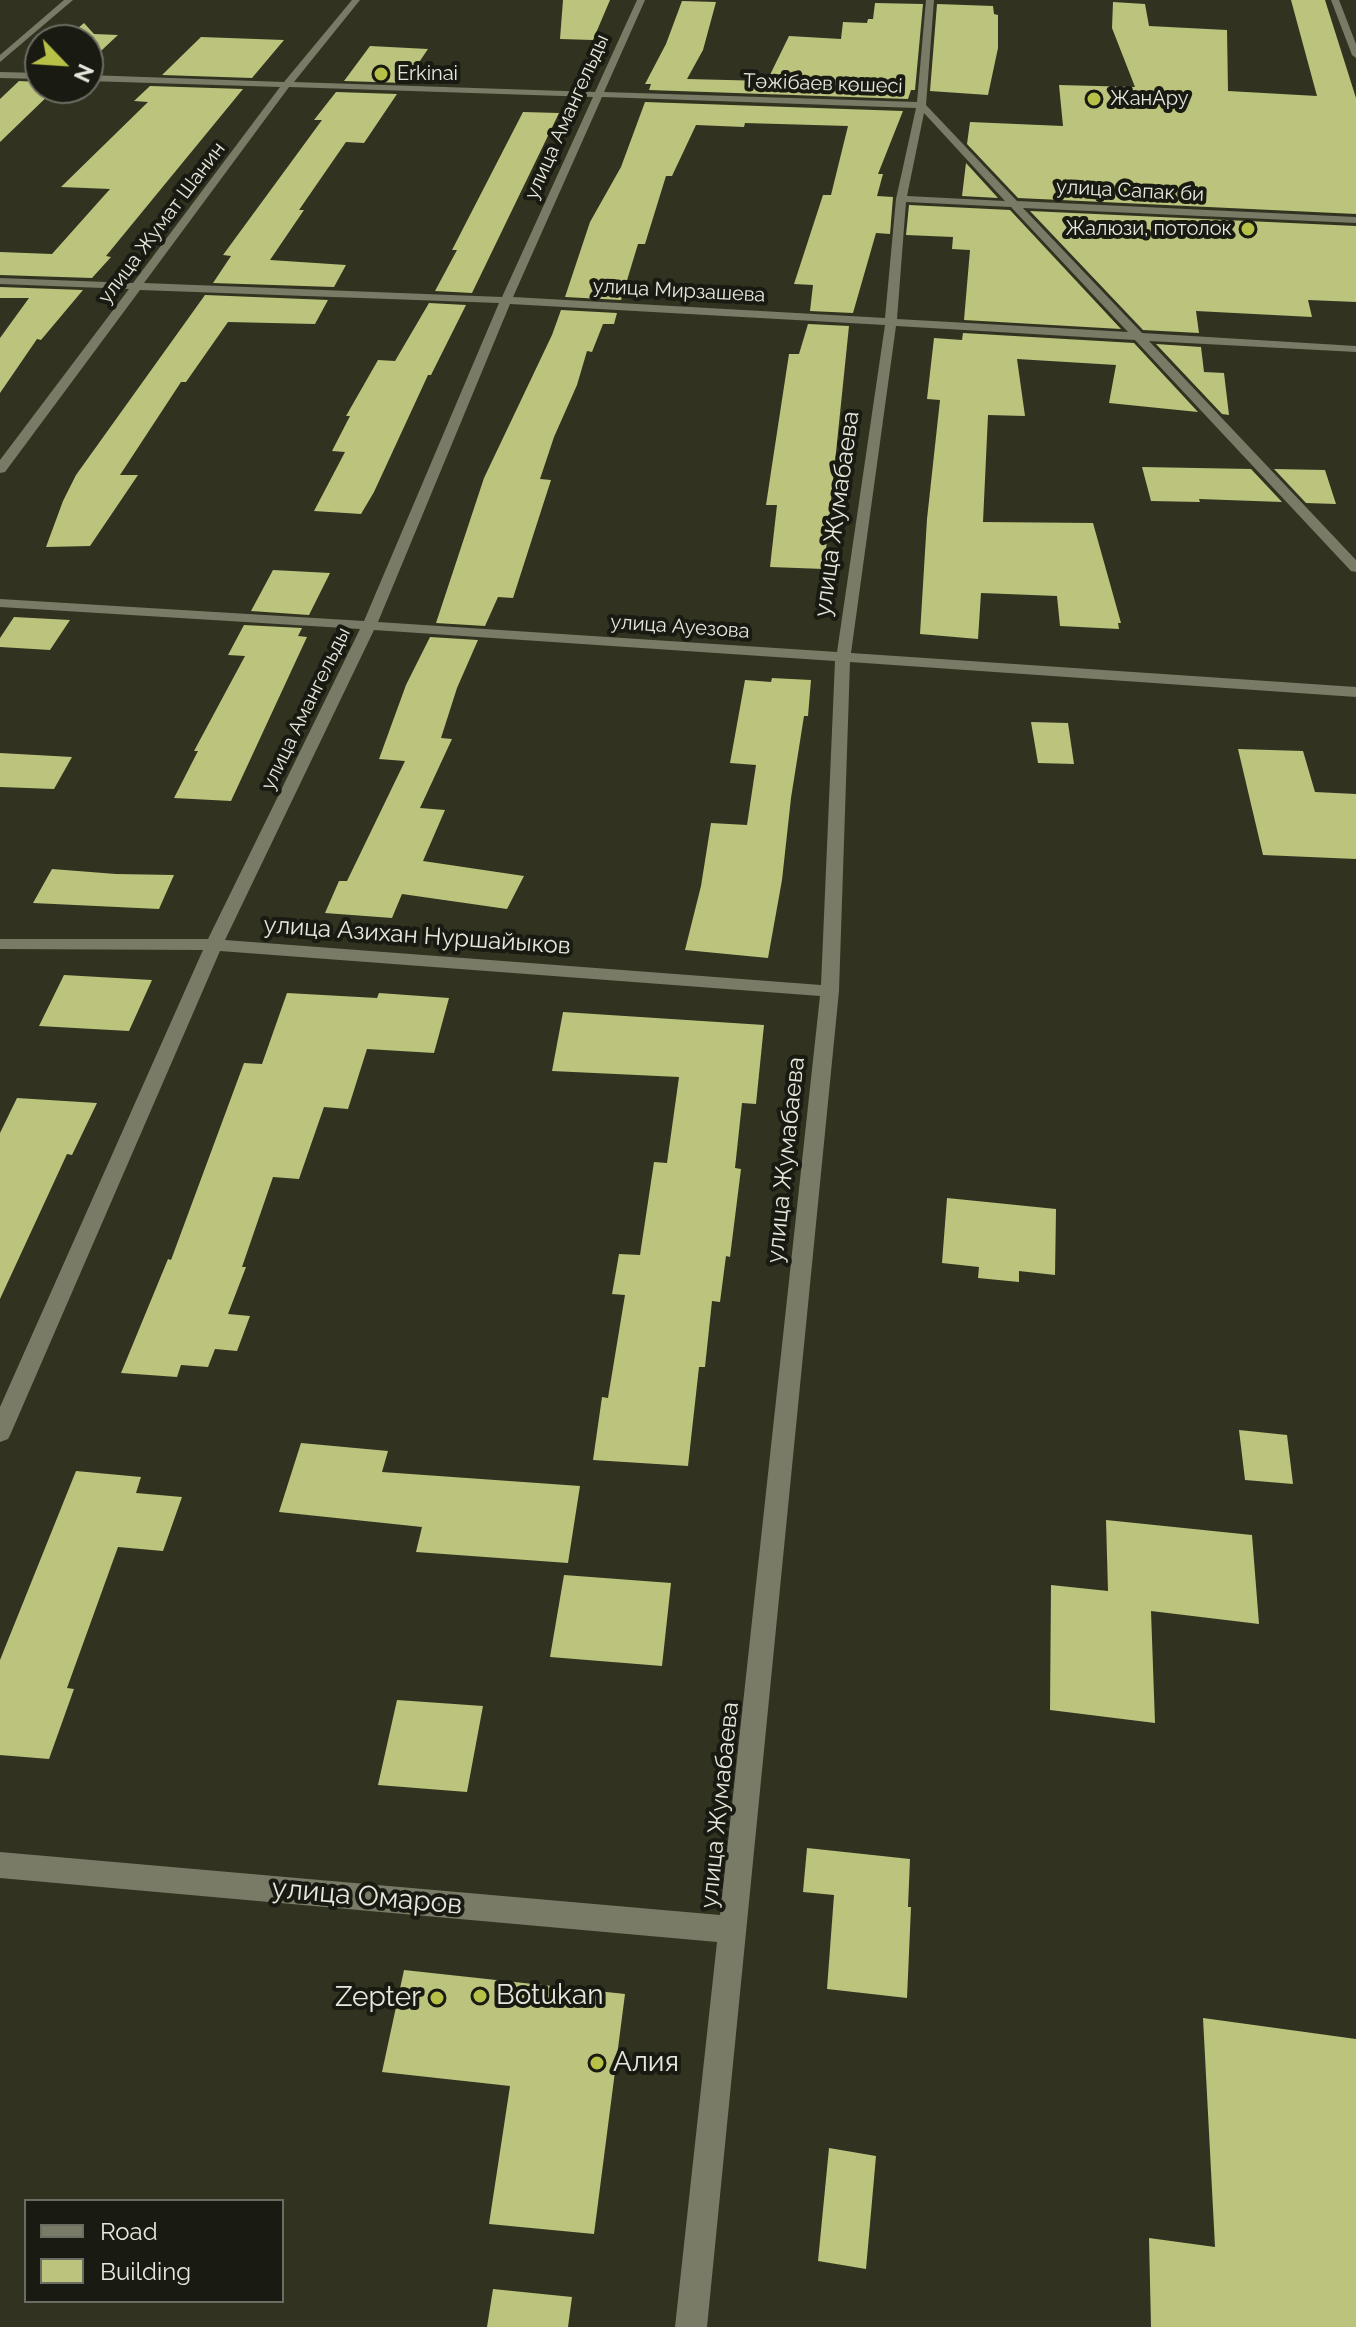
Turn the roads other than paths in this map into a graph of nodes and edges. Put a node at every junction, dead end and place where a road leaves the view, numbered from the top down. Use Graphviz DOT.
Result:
graph roads {
  1 [pos="69,0"];
  2 [pos="356,0"];
  3 [pos="641,0"];
  4 [pos="930,0"];
  5 [pos="1335,0"];
  6 [pos="1356,55"];
  7 [pos="0,59"];
  8 [pos="0,75"];
  9 [pos="24,76"];
  10 [pos="104,78"];
  11 [pos="288,83"];
  12 [pos="600,93"];
  13 [pos="921,105"];
  14 [pos="901,199"];
  15 [pos="1356,220"];
  16 [pos="0,281"];
  17 [pos="139,285"];
  18 [pos="506,300"];
  19 [pos="891,320"];
  20 [pos="1356,349"];
  21 [pos="0,469"];
  22 [pos="1356,568"];
  23 [pos="0,603"];
  24 [pos="370,624"];
  25 [pos="843,659"];
  26 [pos="1356,692"];
  27 [pos="0,944"];
  28 [pos="214,945"];
  29 [pos="830,991"];
  30 [pos="0,1433"];
  31 [pos="0,1865"];
  32 [pos="733,1930"];
  33 [pos="691,2327"];
  1 -- 7 [label="street"];
  2 -- 11 [label="street, улица Жумат Шанин"];
  3 -- 12 [label="street, улица Амангельды"];
  4 -- 13 [label="street, улица Жумабаева"];
  5 -- 6 [label="street"];
  8 -- 9 [label="street"];
  10 -- 11 [label="street, Тәжібаев көшесі"];
  11 -- 12 [label="street, Тәжібаев көшесі"];
  11 -- 17 [label="street, улица Жумат Шанин"];
  12 -- 13 [label="street, Тәжібаев көшесі"];
  12 -- 18 [label="street, улица Амангельды"];
  13 -- 14 [label="street, улица Жумабаева"];
  13 -- 22 [label="street, Тәжібаев көшесі"];
  14 -- 15 [label="street, улица Сапак би"];
  14 -- 19 [label="street, улица Жумабаева"];
  16 -- 17 [label="street, улица Мирзашева"];
  17 -- 18 [label="street, улица Мирзашева"];
  17 -- 21 [label="street, улица Жумат Шанин"];
  18 -- 19 [label="street, улица Мирзашева"];
  18 -- 24 [label="street, улица Амангельды"];
  19 -- 20 [label="street, улица Мирзашева"];
  19 -- 25 [label="street, улица Жумабаева"];
  23 -- 24 [label="street, улица Ауезова"];
  24 -- 25 [label="street, улица Ауезова"];
  24 -- 28 [label="street, улица Амангельды"];
  25 -- 26 [label="street, улица Ауезова"];
  25 -- 29 [label="street, улица Жумабаева"];
  27 -- 28 [label="street, улица Азихан Нуршайыков"];
  28 -- 29 [label="street, улица Азихан Нуршайыков"];
  28 -- 30 [label="street, улица Амангельды"];
  29 -- 32 [label="street, улица Жумабаева"];
  31 -- 32 [label="street, улица Омаров"];
  32 -- 33 [label="street, улица Жумабаева"];
}
